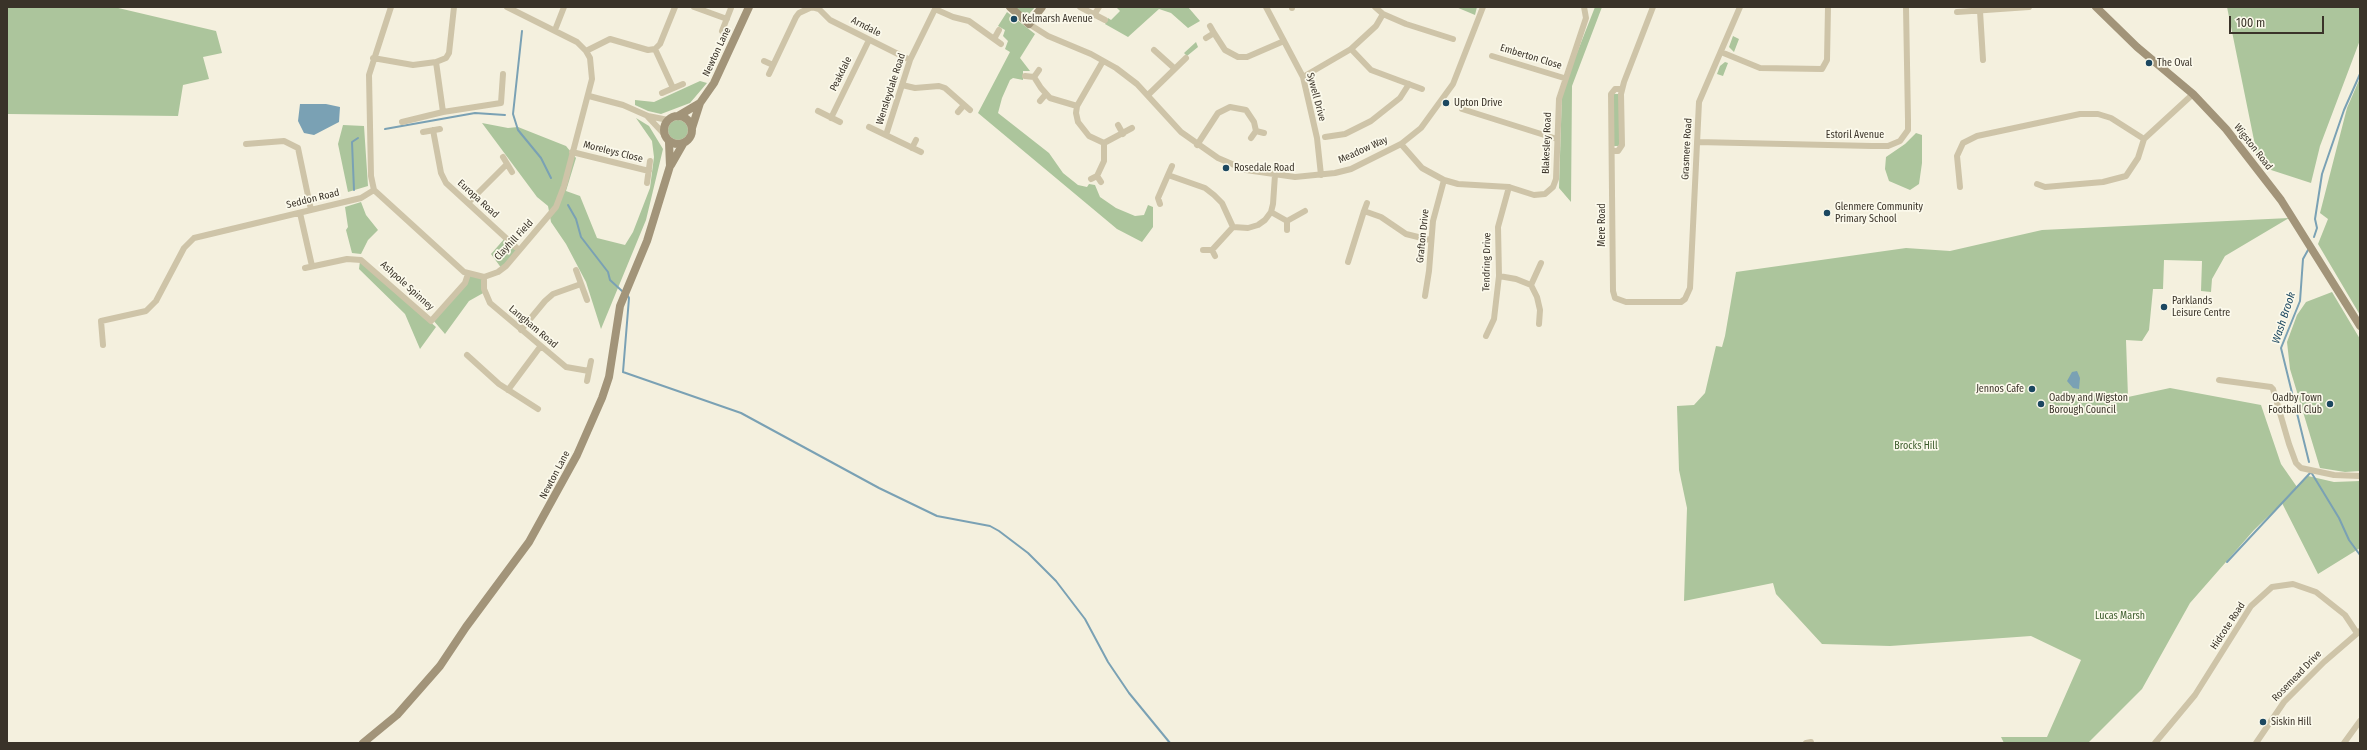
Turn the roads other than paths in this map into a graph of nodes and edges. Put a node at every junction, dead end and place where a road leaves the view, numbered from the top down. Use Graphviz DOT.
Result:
graph roads {
  1 [pos="391,7"];
  2 [pos="454,7"];
  3 [pos="507,7"];
  4 [pos="564,7"];
  5 [pos="675,7"];
  6 [pos="694,7"];
  7 [pos="749,7"];
  8 [pos="817,7"];
  9 [pos="1010,7"];
  10 [pos="1042,7"];
  11 [pos="1080,7"];
  12 [pos="1099,7"];
  13 [pos="1266,7"];
  14 [pos="1375,7"];
  15 [pos="1483,7"];
  16 [pos="1584,7"];
  17 [pos="1653,7"];
  18 [pos="1740,7"];
  19 [pos="1828,7"];
  20 [pos="1906,7"];
  21 [pos="2030,7"];
  22 [pos="2096,7"];
  23 [pos="731,8"];
  24 [pos="936,8"];
  25 [pos="1980,11"];
  26 [pos="1956,12"];
  27 [pos="1383,14"];
  28 [pos="1094,15"];
  29 [pos="727,19"];
  30 [pos="1105,20"];
  31 [pos="1029,24"];
  32 [pos="1210,26"];
  33 [pos="555,30"];
  34 [pos="998,30"];
  35 [pos="722,31"];
  36 [pos="1214,33"];
  37 [pos="1206,38"];
  38 [pos="994,39"];
  39 [pos="1453,39"];
  40 [pos="869,40"];
  41 [pos="1284,41"];
  42 [pos="1001,44"];
  43 [pos="655,49"];
  44 [pos="1351,49"];
  45 [pos="1154,50"];
  46 [pos="586,51"];
  47 [pos="1721,52"];
  48 [pos="1492,56"];
  49 [pos="373,58"];
  50 [pos="1186,58"];
  51 [pos="910,60"];
  52 [pos="1983,60"];
  53 [pos="764,61"];
  54 [pos="1103,61"];
  55 [pos="436,62"];
  56 [pos="773,65"];
  57 [pos="1174,68"];
  58 [pos="1039,70"];
  59 [pos="503,74"];
  60 [pos="769,74"];
  61 [pos="1025,76"];
  62 [pos="1034,77"];
  63 [pos="1303,77"];
  64 [pos="1564,78"];
  65 [pos="683,84"];
  66 [pos="1409,84"];
  67 [pos="902,85"];
  68 [pos="673,88"];
  69 [pos="1422,89"];
  70 [pos="1622,89"];
  71 [pos="662,93"];
  72 [pos="1046,94"];
  73 [pos="2193,94"];
  74 [pos="1148,95"];
  75 [pos="589,96"];
  76 [pos="1040,101"];
  77 [pos="700,102"];
  78 [pos="964,105"];
  79 [pos="1077,106"];
  80 [pos="1462,109"];
  81 [pos="970,110"];
  82 [pos="818,111"];
  83 [pos="443,112"];
  84 [pos="958,112"];
  85 [pos="648,116"];
  86 [pos="678,116"];
  87 [pos="831,118"];
  88 [pos="668,120"];
  89 [pos="402,122"];
  90 [pos="840,122"];
  91 [pos="1118,125"];
  92 [pos="869,127"];
  93 [pos="692,128"];
  94 [pos="1132,128"];
  95 [pos="440,129"];
  96 [pos="433,130"];
  97 [pos="1256,131"];
  98 [pos="422,132"];
  99 [pos="1264,133"];
  100 [pos="1123,134"];
  101 [pos="886,135"];
  102 [pos="1325,136"];
  103 [pos="667,138"];
  104 [pos="1251,138"];
  105 [pos="1557,139"];
  106 [pos="2144,139"];
  107 [pos="916,140"];
  108 [pos="1697,142"];
  109 [pos="246,144"];
  110 [pos="684,144"];
  111 [pos="1104,144"];
  112 [pos="1401,144"];
  113 [pos="1197,145"];
  114 [pos="912,148"];
  115 [pos="1612,151"];
  116 [pos="572,152"];
  117 [pos="921,152"];
  118 [pos="503,157"];
  119 [pos="650,161"];
  120 [pos="507,164"];
  121 [pos="670,166"];
  122 [pos="1172,166"];
  123 [pos="649,171"];
  124 [pos="512,172"];
  125 [pos="1168,175"];
  126 [pos="1275,175"];
  127 [pos="1322,175"];
  128 [pos="1097,176"];
  129 [pos="1091,179"];
  130 [pos="1444,180"];
  131 [pos="1102,182"];
  132 [pos="647,183"];
  133 [pos="2037,184"];
  134 [pos="1509,187"];
  135 [pos="1960,187"];
  136 [pos="374,190"];
  137 [pos="1156,201"];
  138 [pos="468,203"];
  139 [pos="1367,203"];
  140 [pos="311,210"];
  141 [pos="1304,211"];
  142 [pos="1364,211"];
  143 [pos="1271,212"];
  144 [pos="300,213"];
  145 [pos="1287,221"];
  146 [pos="1233,227"];
  147 [pos="1287,230"];
  148 [pos="1430,240"];
  149 [pos="519,250"];
  150 [pos="1203,250"];
  151 [pos="1212,250"];
  152 [pos="1215,256"];
  153 [pos="1348,262"];
  154 [pos="1541,263"];
  155 [pos="312,266"];
  156 [pos="305,268"];
  157 [pos="576,270"];
  158 [pos="468,274"];
  159 [pos="1499,276"];
  160 [pos="484,277"];
  161 [pos="581,284"];
  162 [pos="1531,285"];
  163 [pos="1425,296"];
  164 [pos="1616,298"];
  165 [pos="587,300"];
  166 [pos="1539,324"];
  167 [pos="2360,326"];
  168 [pos="521,330"];
  169 [pos="1486,336"];
  170 [pos="103,345"];
  171 [pos="540,347"];
  172 [pos="467,355"];
  173 [pos="591,361"];
  174 [pos="589,372"];
  175 [pos="2219,380"];
  176 [pos="587,381"];
  177 [pos="508,390"];
  178 [pos="538,409"];
  179 [pos="2360,476"];
  180 [pos="2359,632"];
  181 [pos="2360,721"];
  182 [pos="363,743"];
  183 [pos="2155,743"];
  184 [pos="2256,743"];
  185 [pos="2344,743"];
  1 -- 49 [label="street"];
  2 -- 55 [label="street"];
  3 -- 33 [label="street"];
  4 -- 33 [label="street"];
  5 -- 43 [label="street"];
  6 -- 29 [label="street"];
  7 -- 77 [label="street, Newton Lane"];
  8 -- 40 [label="street, Arndale"];
  8 -- 56 [label="street, Arndale"];
  9 -- 31 [label="street, Meadow Way"];
  10 -- 31 [label="street"];
  11 -- 28 [label="street"];
  12 -- 28 [label="street"];
  13 -- 41 [label="street, Sywell Drive"];
  14 -- 27 [label="street"];
  15 -- 112 [label="street, Meadow Way"];
  16 -- 64 [label="street, Blakesley Road"];
  17 -- 70 [label="street, Mere Road"];
  18 -- 47 [label="street, Grasmere Road"];
  19 -- 47 [label="street"];
  20 -- 108 [label="street, Estoril Avenue"];
  21 -- 25 [label="street"];
  22 -- 73 [label="street, Wigston Road"];
  23 -- 29 [label="street"];
  24 -- 38 [label="street"];
  24 -- 51 [label="street, Wensleydale Road"];
  25 -- 26 [label="street"];
  25 -- 52 [label="street"];
  27 -- 39 [label="street"];
  27 -- 44 [label="street"];
  28 -- 30 [label="street"];
  29 -- 35 [label="street"];
  31 -- 54 [label="street, Meadow Way"];
  32 -- 36 [label="street"];
  33 -- 46 [label="street"];
  34 -- 38 [label="street"];
  36 -- 37 [label="street"];
  36 -- 41 [label="street"];
  38 -- 42 [label="street"];
  40 -- 51 [label="street, Arndale"];
  40 -- 87 [label="street, Peakdale"];
  41 -- 63 [label="street, Sywell Drive"];
  43 -- 46 [label="street"];
  43 -- 68 [label="street"];
  44 -- 63 [label="street"];
  44 -- 66 [label="street"];
  45 -- 57 [label="street"];
  46 -- 75 [label="street, Clayhill Field"];
  47 -- 108 [label="street, Grasmere Road"];
  48 -- 64 [label="street, Emberton Close"];
  49 -- 55 [label="street"];
  49 -- 136 [label="street"];
  50 -- 57 [label="street"];
  51 -- 67 [label="street, Wensleydale Road"];
  53 -- 56 [label="street"];
  54 -- 74 [label="street, Meadow Way"];
  54 -- 79 [label="street"];
  55 -- 83 [label="street"];
  56 -- 60 [label="street, Arndale"];
  57 -- 74 [label="street"];
  58 -- 62 [label="street"];
  59 -- 83 [label="street"];
  61 -- 62 [label="street"];
  62 -- 72 [label="street"];
  63 -- 127 [label="street, Sywell Drive"];
  64 -- 105 [label="street, Blakesley Road"];
  65 -- 68 [label="street"];
  66 -- 69 [label="street"];
  66 -- 102 [label="street"];
  67 -- 78 [label="street"];
  67 -- 101 [label="street, Wensleydale Road"];
  68 -- 71 [label="street"];
  70 -- 115 [label="street, Mere Road"];
  70 -- 115 [label="street, Mere Road"];
  72 -- 76 [label="street"];
  72 -- 79 [label="street"];
  73 -- 106 [label="street"];
  73 -- 167 [label="street, Wigston Road"];
  74 -- 113 [label="street, Meadow Way"];
  75 -- 85 [label="street"];
  75 -- 116 [label="street, Clayhill Field"];
  77 -- 86 [label="street, Newton Lane"];
  77 -- 93 [label="street, Newton Lane"];
  78 -- 81 [label="street"];
  78 -- 84 [label="street"];
  79 -- 111 [label="street"];
  80 -- 105 [label="street"];
  82 -- 87 [label="street"];
  83 -- 89 [label="street"];
  85 -- 88 [label="street"];
  85 -- 103 [label="street"];
  86 -- 88 [label="street"];
  86 -- 93 [label="street"];
  87 -- 90 [label="street"];
  88 -- 103 [label="street"];
  91 -- 100 [label="street"];
  92 -- 101 [label="street, Wensleydale Road"];
  93 -- 110 [label="street"];
  94 -- 100 [label="street"];
  95 -- 96 [label="street"];
  96 -- 98 [label="street"];
  96 -- 138 [label="street, Europa Road"];
  97 -- 99 [label="street"];
  97 -- 104 [label="street"];
  97 -- 113 [label="street"];
  100 -- 111 [label="street"];
  101 -- 114 [label="street, Wensleydale Road"];
  103 -- 110 [label="street"];
  103 -- 121 [label="street, Newton Lane"];
  105 -- 134 [label="street, Blakesley Road"];
  106 -- 133 [label="street"];
  106 -- 135 [label="street"];
  107 -- 114 [label="street"];
  108 -- 164 [label="street, Grasmere Road"];
  109 -- 140 [label="street"];
  110 -- 121 [label="street, Newton Lane"];
  111 -- 128 [label="street"];
  112 -- 127 [label="street, Meadow Way"];
  112 -- 130 [label="street, Blakesley Road"];
  113 -- 126 [label="street, Meadow Way"];
  114 -- 117 [label="street, Wensleydale Road"];
  115 -- 164 [label="street, Mere Road"];
  116 -- 123 [label="street, Moreleys Close"];
  116 -- 149 [label="street, Clayhill Field"];
  118 -- 120 [label="street"];
  119 -- 123 [label="street, Moreleys Close"];
  120 -- 124 [label="street"];
  120 -- 138 [label="street"];
  121 -- 182 [label="street, Newton Lane"];
  122 -- 125 [label="street"];
  123 -- 132 [label="street, Moreleys Close"];
  125 -- 137 [label="street"];
  125 -- 146 [label="street"];
  126 -- 127 [label="street, Meadow Way"];
  126 -- 143 [label="street"];
  128 -- 129 [label="street"];
  128 -- 131 [label="street"];
  130 -- 134 [label="street, Blakesley Road"];
  130 -- 148 [label="street, Grafton Drive"];
  134 -- 159 [label="street, Tendring Drive"];
  136 -- 140 [label="street, Seddon Road"];
  136 -- 158 [label="street"];
  138 -- 149 [label="street, Europa Road"];
  139 -- 142 [label="street"];
  140 -- 144 [label="street, Seddon Road"];
  141 -- 145 [label="street"];
  142 -- 148 [label="street"];
  142 -- 153 [label="street"];
  143 -- 145 [label="street"];
  143 -- 146 [label="street"];
  144 -- 155 [label="street"];
  144 -- 170 [label="street, Seddon Road"];
  145 -- 147 [label="street"];
  146 -- 151 [label="street"];
  148 -- 163 [label="street, Grafton Drive"];
  149 -- 160 [label="street, Clayhill Field"];
  150 -- 151 [label="street"];
  151 -- 152 [label="street"];
  154 -- 162 [label="street"];
  155 -- 156 [label="street, Ashpole Spinney"];
  155 -- 158 [label="street, Ashpole Spinney"];
  157 -- 161 [label="street"];
  158 -- 160 [label="street"];
  159 -- 162 [label="street"];
  159 -- 169 [label="street, Tendring Drive"];
  160 -- 168 [label="street, Langham Road"];
  161 -- 165 [label="street"];
  161 -- 168 [label="street"];
  162 -- 166 [label="street"];
  168 -- 171 [label="street, Langham Road"];
  171 -- 174 [label="street, Langham Road"];
  171 -- 177 [label="street"];
  172 -- 177 [label="street"];
  173 -- 174 [label="street"];
  174 -- 176 [label="street"];
  175 -- 179 [label="street"];
  177 -- 178 [label="street"];
  180 -- 183 [label="street, Hidcote Road"];
  180 -- 184 [label="street, Rosemead Drive"];
  181 -- 185 [label="street"];
}
